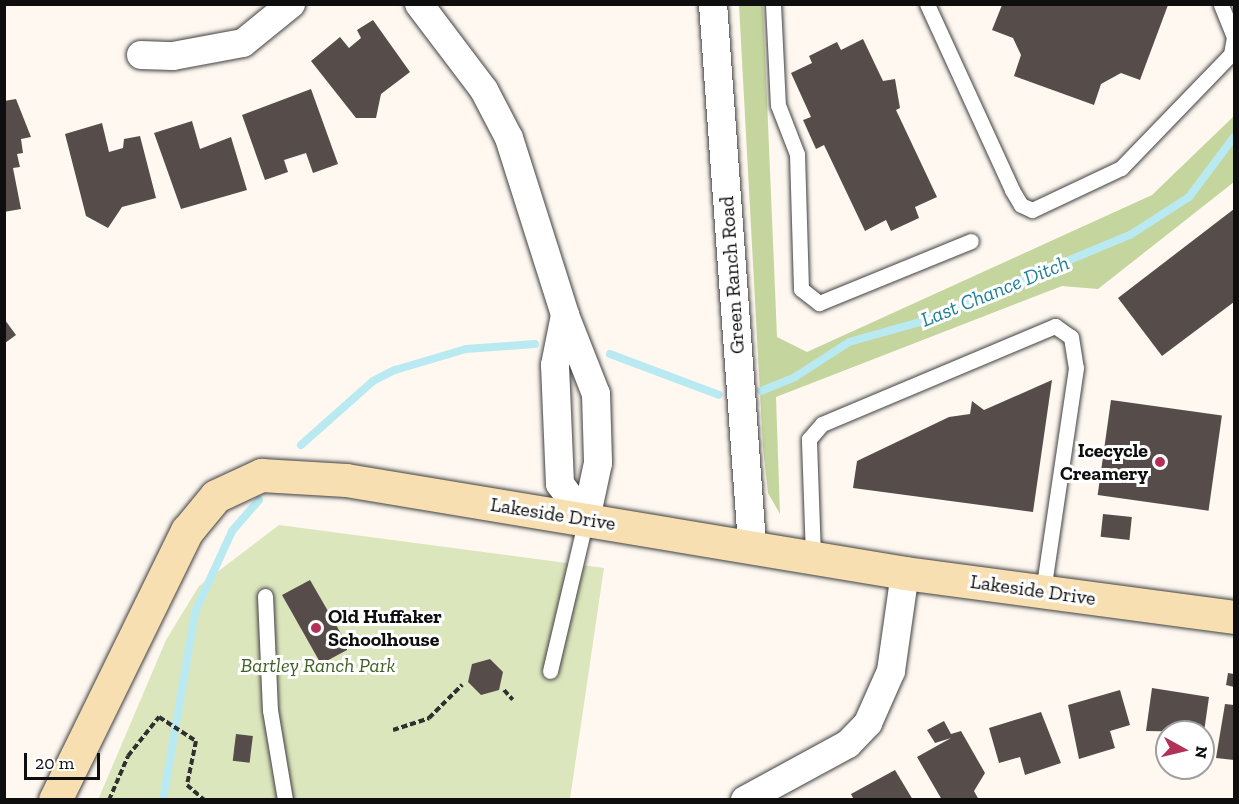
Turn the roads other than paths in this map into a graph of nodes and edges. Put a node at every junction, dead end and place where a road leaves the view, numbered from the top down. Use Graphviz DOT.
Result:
graph roads {
  1 [pos="291,4"];
  2 [pos="419,4"];
  3 [pos="713,4"];
  4 [pos="773,4"];
  5 [pos="927,4"];
  6 [pos="1221,4"];
  7 [pos="141,55"];
  8 [pos="971,241"];
  9 [pos="565,315"];
  10 [pos="586,519"];
  11 [pos="752,544"];
  12 [pos="813,556"];
  13 [pos="905,573"];
  14 [pos="1042,591"];
  15 [pos="265,596"];
  16 [pos="1234,617"];
  17 [pos="550,671"];
  18 [pos="56,800"];
  19 [pos="285,800"];
  20 [pos="745,800"];
  1 -- 7 [label="street"];
  2 -- 9 [label="street"];
  3 -- 11 [label="street, Green Ranch Road"];
  4 -- 8 [label="lane"];
  5 -- 6 [label="lane"];
  9 -- 10 [label="street"];
  9 -- 10 [label="street"];
  10 -- 11 [label="street, Lakeside Drive"];
  10 -- 17 [label="lane"];
  10 -- 18 [label="street, Lakeside Drive"];
  11 -- 12 [label="street, Lakeside Drive"];
  12 -- 13 [label="street, Lakeside Drive"];
  12 -- 14 [label="lane"];
  13 -- 14 [label="street, Lakeside Drive"];
  13 -- 20 [label="street"];
  14 -- 16 [label="street, Lakeside Drive"];
  15 -- 19 [label="lane"];
}
